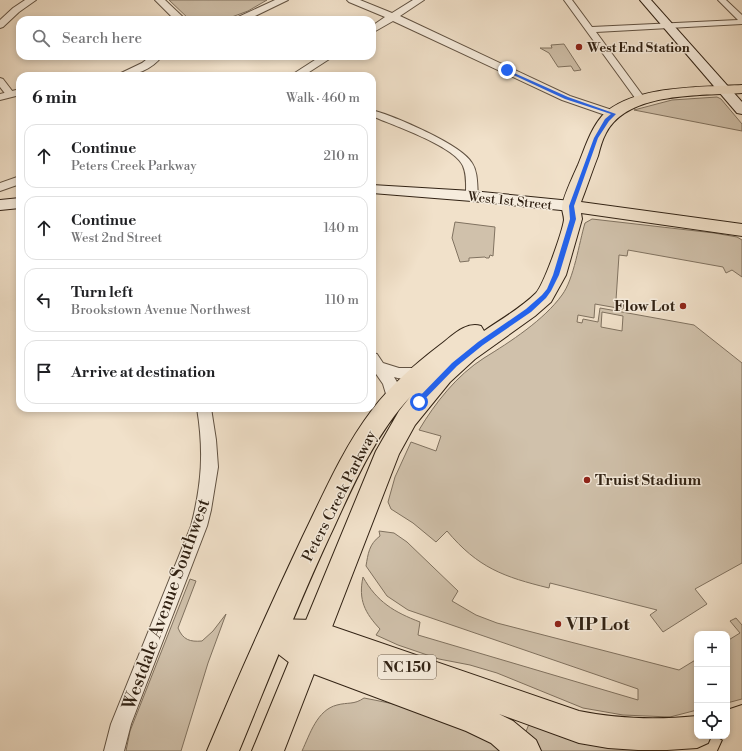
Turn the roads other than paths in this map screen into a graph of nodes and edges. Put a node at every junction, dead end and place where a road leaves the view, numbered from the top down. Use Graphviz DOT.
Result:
graph roads {
  1 [pos="31,0"];
  2 [pos="160,0"];
  3 [pos="282,0"];
  4 [pos="352,0"];
  5 [pos="419,0"];
  6 [pos="568,0"];
  7 [pos="644,0"];
  8 [pos="722,0"];
  9 [pos="176,16"];
  10 [pos="248,16"];
  11 [pos="393,17"];
  12 [pos="742,21"];
  13 [pos="0,25"];
  14 [pos="667,26"];
  15 [pos="376,28"];
  16 [pos="590,30"];
  17 [pos="152,60"];
  18 [pos="322,60"];
  19 [pos="131,72"];
  20 [pos="302,72"];
  21 [pos="0,81"];
  22 [pos="742,89"];
  23 [pos="724,90"];
  24 [pos="10,94"];
  25 [pos="641,100"];
  26 [pos="742,110"];
  27 [pos="614,114"];
  28 [pos="376,115"];
  29 [pos="16,181"];
  30 [pos="0,187"];
  31 [pos="376,189"];
  32 [pos="472,196"];
  33 [pos="16,203"];
  34 [pos="0,205"];
  35 [pos="571,206"];
  36 [pos="741,230"];
  37 [pos="376,362"];
  38 [pos="420,372"];
  39 [pos="394,400"];
  40 [pos="205,412"];
  41 [pos="274,633"];
  42 [pos="310,645"];
  43 [pos="742,721"];
  44 [pos="730,725"];
  45 [pos="694,732"];
  46 [pos="742,746"];
  47 [pos="114,751"];
  48 [pos="223,751"];
  49 [pos="268,751"];
  50 [pos="525,751"];
  51 [pos="734,751"];
  1 -- 13 [label="street"];
  2 -- 9 [label="street"];
  3 -- 10 [label="street"];
  4 -- 11 [label="street"];
  5 -- 11 [label="street"];
  6 -- 16 [label="street"];
  7 -- 14 [label="main road"];
  8 -- 12 [label="street"];
  11 -- 15 [label="street"];
  11 -- 27 [label="street"];
  12 -- 14 [label="street"];
  14 -- 16 [label="street"];
  14 -- 23 [label="main road"];
  16 -- 25 [label="street"];
  17 -- 19 [label="street"];
  18 -- 20 [label="street"];
  21 -- 24 [label="street"];
  22 -- 23 [label="main road"];
  23 -- 25 [label="main road"];
  23 -- 26 [label="main road"];
  25 -- 27 [label="main road"];
  27 -- 35 [label="main road"];
  28 -- 32 [label="street"];
  29 -- 30 [label="street"];
  31 -- 32 [label="main road, West 1st Street"];
  32 -- 35 [label="main road, West 1st Street"];
  33 -- 34 [label="main road"];
  35 -- 36 [label="main road, West 1st Street"];
  35 -- 38 [label="main road, Peters Creek Parkway"];
  35 -- 42 [label="main road, Peters Creek Parkway"];
  37 -- 38 [label="street"];
  37 -- 39 [label="street"];
  38 -- 39 [label="main road, Peters Creek Parkway"];
  39 -- 41 [label="main road, Peters Creek Parkway"];
  40 -- 47 [label="street, Westdale Avenue Southwest"];
  41 -- 42 [label="main road"];
  41 -- 48 [label="main road, Peters Creek Parkway"];
  42 -- 45 [label="main road, NC 150"];
  42 -- 49 [label="main road, Peters Creek Parkway"];
  42 -- 50 [label="main road"];
  43 -- 44 [label="main road"];
  46 -- 51 [label="main road"];
}
